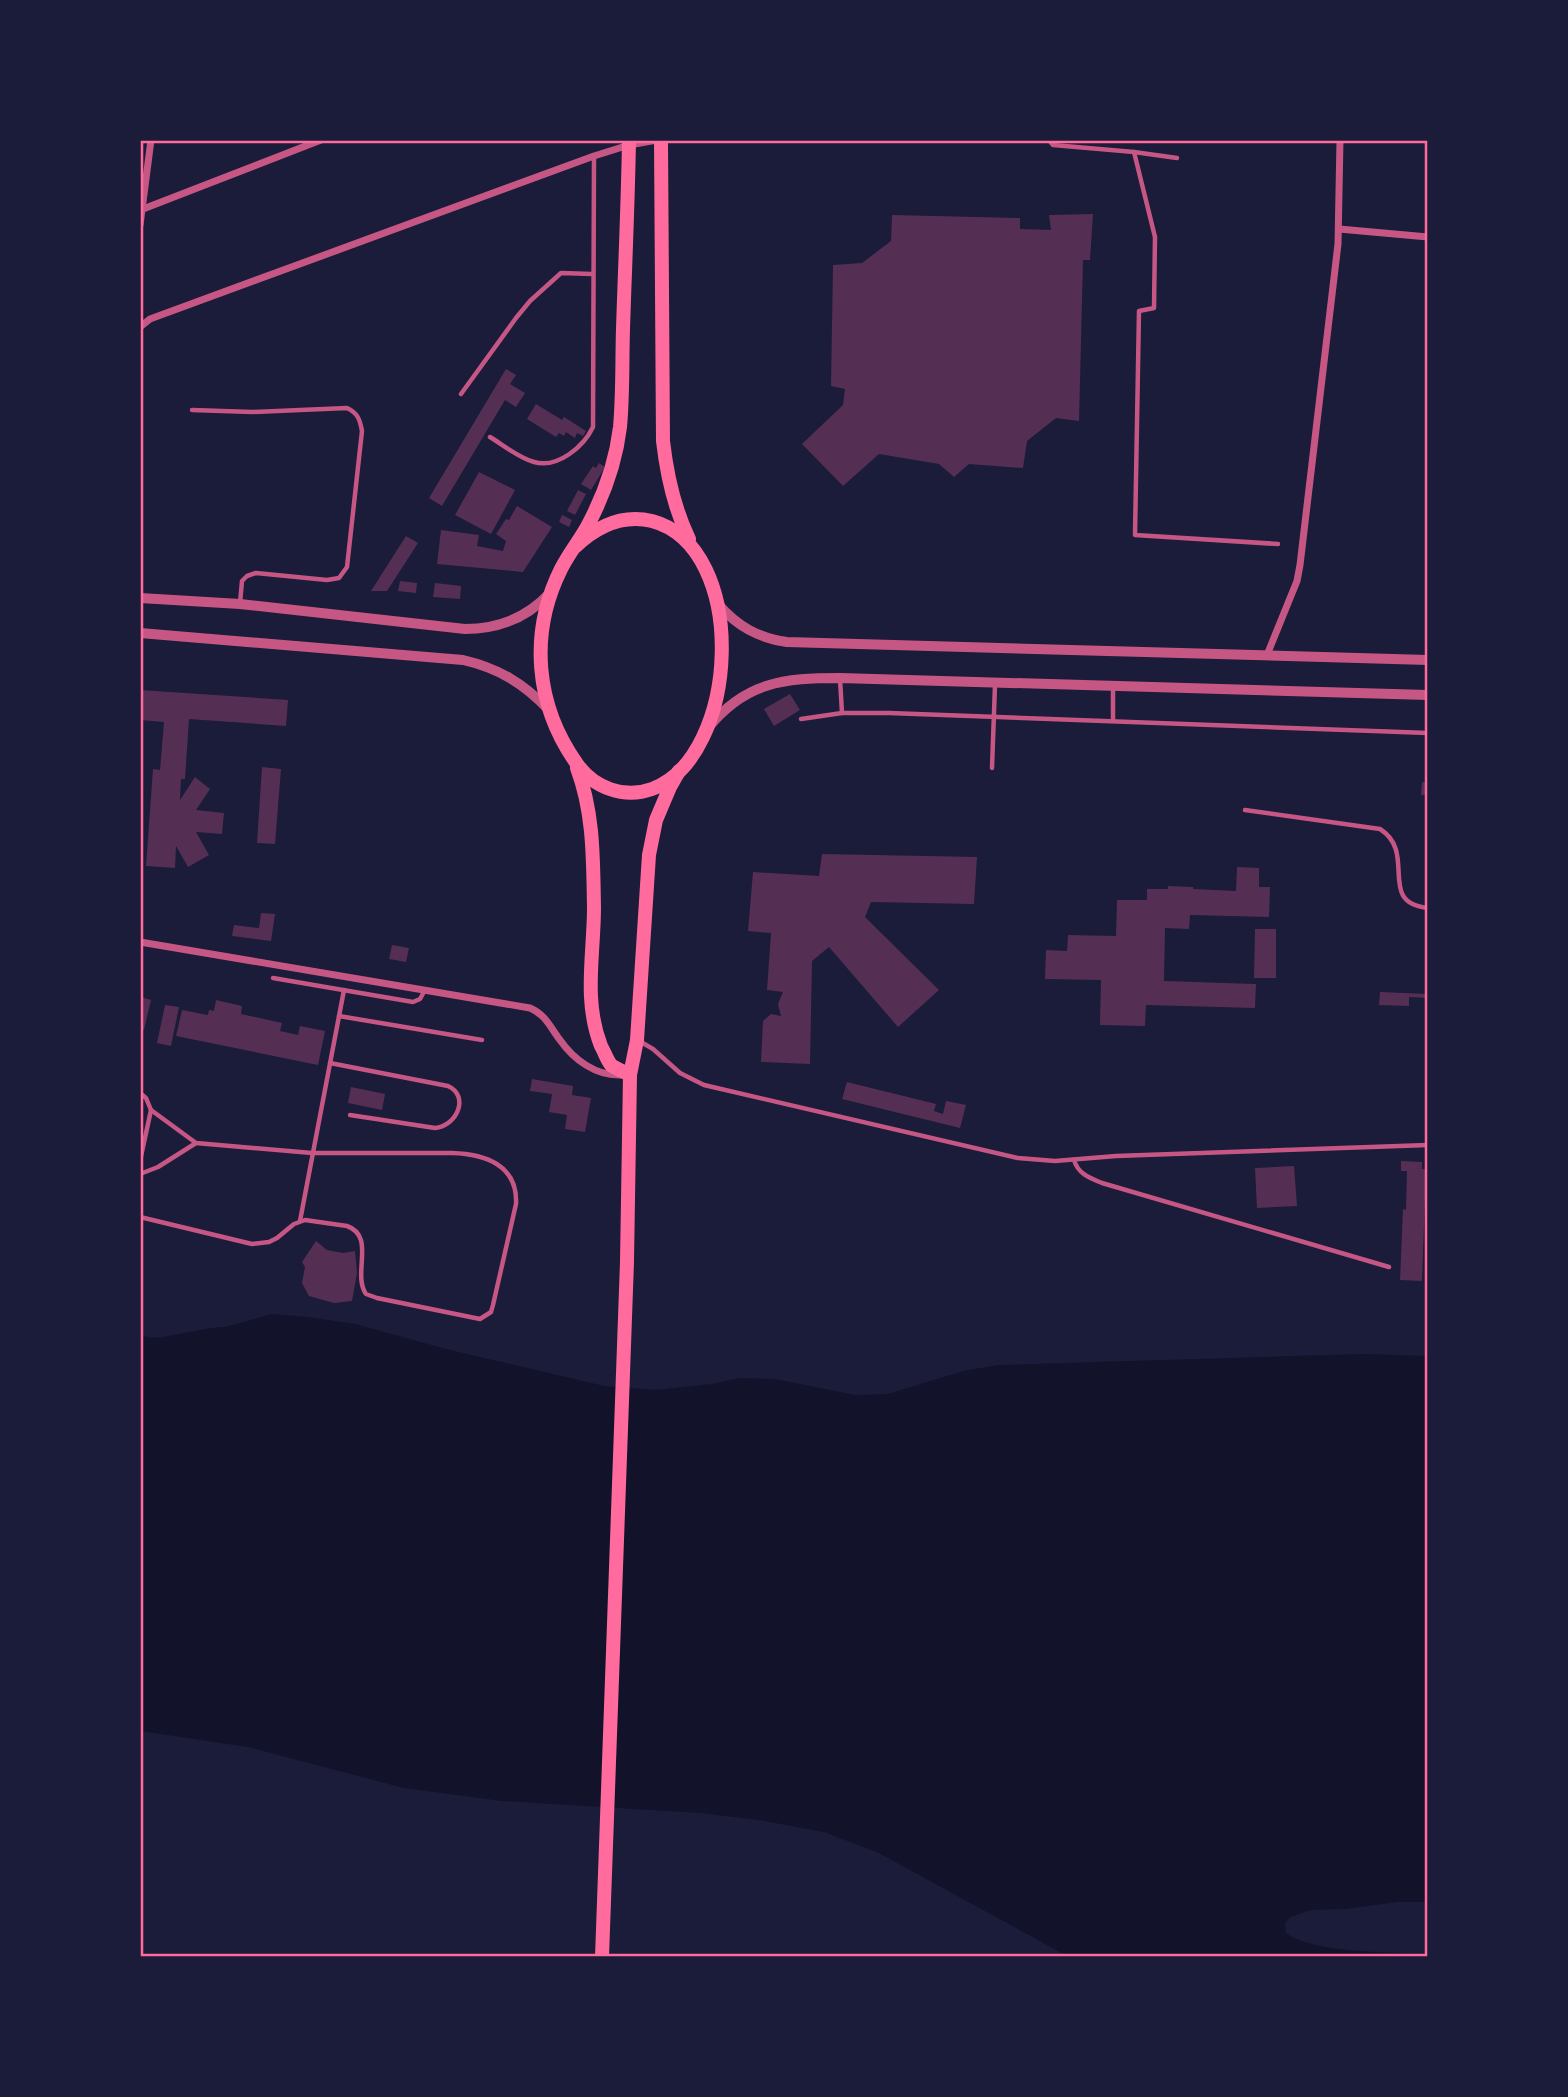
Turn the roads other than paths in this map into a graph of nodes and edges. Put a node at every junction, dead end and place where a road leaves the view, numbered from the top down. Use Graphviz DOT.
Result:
graph roads {
  1 [pos="150,140"];
  2 [pos="321,140"];
  3 [pos="659,140"];
  4 [pos="1049,140"];
  5 [pos="1340,140"];
  6 [pos="629,142"];
  7 [pos="1134,152"];
  8 [pos="594,156"];
  9 [pos="1177,158"];
  10 [pos="143,209"];
  11 [pos="140,225"];
  12 [pos="1339,229"];
  13 [pos="1428,237"];
  14 [pos="593,274"];
  15 [pos="140,327"];
  16 [pos="461,394"];
  17 [pos="192,410"];
  18 [pos="490,437"];
  19 [pos="1278,544"];
  20 [pos="575,547"];
  21 [pos="693,547"];
  22 [pos="552,591"];
  23 [pos="140,598"];
  24 [pos="240,604"];
  25 [pos="718,604"];
  26 [pos="140,632"];
  27 [pos="1267,655"];
  28 [pos="1428,660"];
  29 [pos="840,678"];
  30 [pos="995,683"];
  31 [pos="1112,685"];
  32 [pos="1428,695"];
  33 [pos="549,710"];
  34 [pos="842,713"];
  35 [pos="994,718"];
  36 [pos="801,719"];
  37 [pos="1114,721"];
  38 [pos="704,733"];
  39 [pos="1428,733"];
  40 [pos="574,760"];
  41 [pos="992,768"];
  42 [pos="680,771"];
  43 [pos="1245,810"];
  44 [pos="1428,908"];
  45 [pos="140,942"];
  46 [pos="273,978"];
  47 [pos="425,989"];
  48 [pos="344,990"];
  49 [pos="339,1016"];
  50 [pos="482,1040"];
  51 [pos="637,1040"];
  52 [pos="330,1063"];
  53 [pos="630,1075"];
  54 [pos="140,1093"];
  55 [pos="150,1110"];
  56 [pos="350,1115"];
  57 [pos="196,1143"];
  58 [pos="1428,1144"];
  59 [pos="312,1153"];
  60 [pos="1074,1160"];
  61 [pos="140,1161"];
  62 [pos="140,1174"];
  63 [pos="140,1217"];
  64 [pos="300,1221"];
  65 [pos="1389,1267"];
  66 [pos="603,1957"];
  1 -- 10 [label="street"];
  2 -- 10 [label="street"];
  3 -- 6 [label="street"];
  3 -- 21 [label="main road"];
  4 -- 7 [label="lane"];
  5 -- 12 [label="street"];
  6 -- 8 [label="street"];
  6 -- 20 [label="main road"];
  7 -- 9 [label="lane"];
  7 -- 19 [label="lane"];
  8 -- 14 [label="lane"];
  8 -- 15 [label="street"];
  10 -- 11 [label="street"];
  12 -- 13 [label="street"];
  12 -- 27 [label="street"];
  14 -- 16 [label="lane"];
  14 -- 18 [label="lane"];
  17 -- 24 [label="lane"];
  20 -- 21 [label="main road"];
  20 -- 22 [label="main road"];
  21 -- 25 [label="main road"];
  22 -- 24 [label="street"];
  22 -- 33 [label="main road"];
  23 -- 24 [label="street"];
  25 -- 27 [label="street"];
  25 -- 38 [label="main road"];
  26 -- 33 [label="street"];
  27 -- 28 [label="street"];
  29 -- 30 [label="street"];
  29 -- 34 [label="lane"];
  29 -- 38 [label="street"];
  30 -- 31 [label="street"];
  30 -- 35 [label="lane"];
  31 -- 32 [label="street"];
  31 -- 37 [label="lane"];
  33 -- 40 [label="main road"];
  34 -- 35 [label="lane"];
  34 -- 36 [label="lane"];
  35 -- 37 [label="lane"];
  35 -- 41 [label="lane"];
  37 -- 39 [label="lane"];
  38 -- 42 [label="main road"];
  40 -- 42 [label="main road"];
  40 -- 53 [label="main road"];
  42 -- 51 [label="main road"];
  43 -- 44 [label="lane"];
  45 -- 47 [label="street"];
  46 -- 48 [label="lane"];
  47 -- 48 [label="lane"];
  47 -- 53 [label="street"];
  48 -- 49 [label="lane"];
  49 -- 50 [label="lane"];
  49 -- 52 [label="lane"];
  51 -- 53 [label="main road"];
  51 -- 60 [label="lane"];
  52 -- 56 [label="lane"];
  52 -- 59 [label="lane"];
  53 -- 66 [label="main road"];
  54 -- 55 [label="lane"];
  55 -- 57 [label="lane"];
  55 -- 61 [label="lane"];
  57 -- 59 [label="lane"];
  57 -- 62 [label="lane"];
  58 -- 60 [label="lane"];
  59 -- 64 [label="lane"];
  59 -- 64 [label="lane"];
  60 -- 65 [label="lane"];
  63 -- 64 [label="lane"];
}
